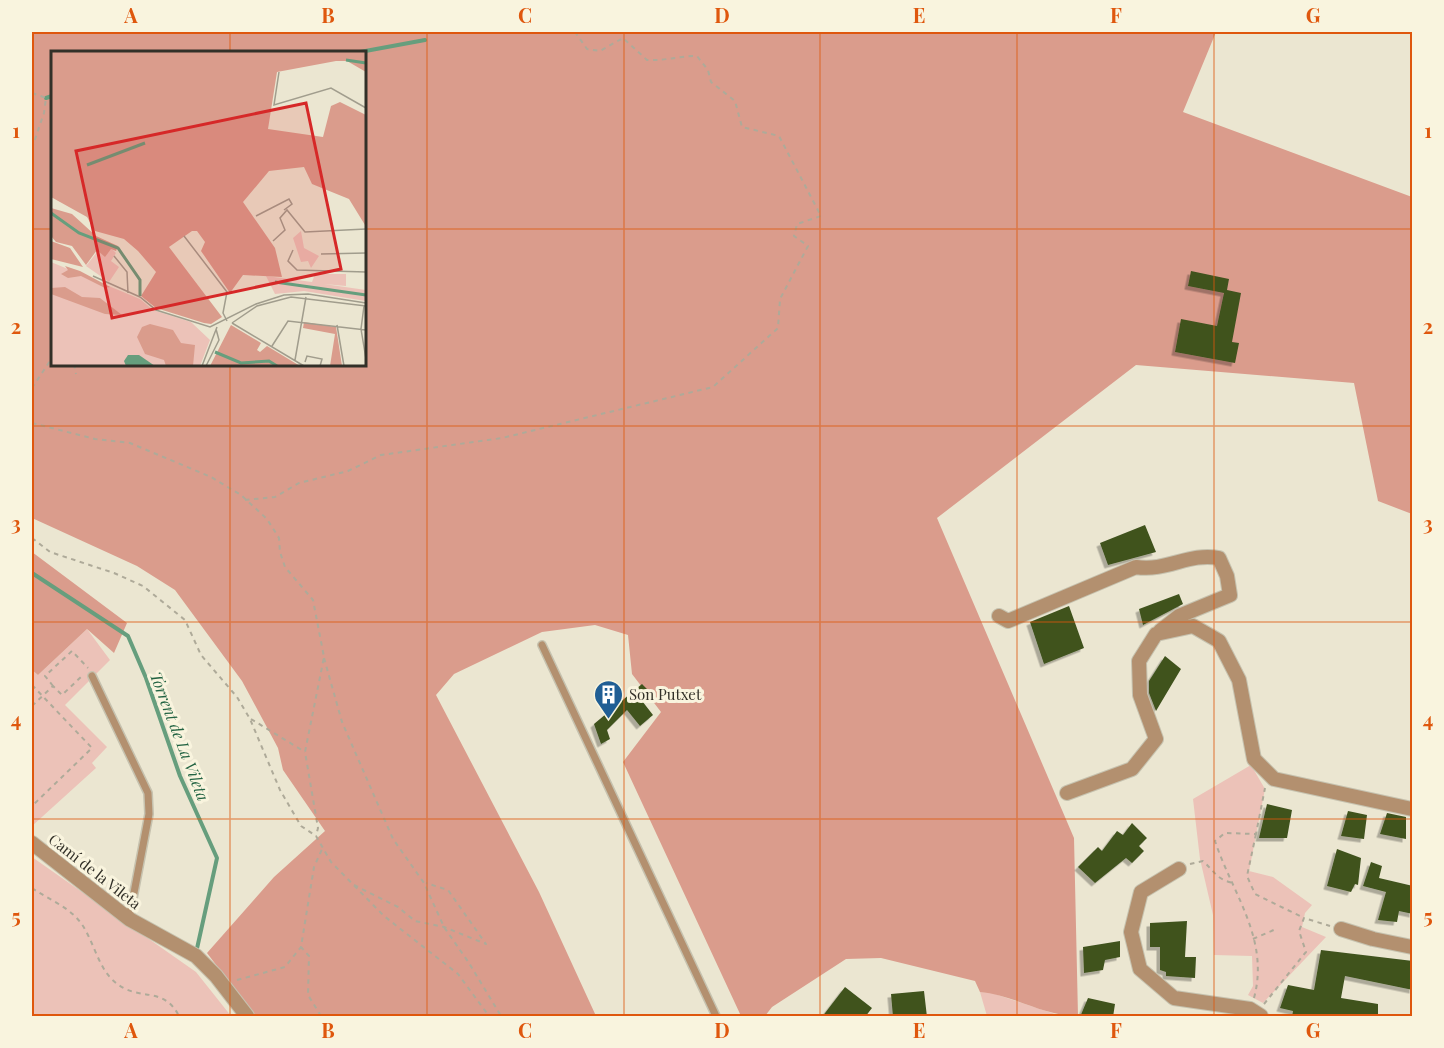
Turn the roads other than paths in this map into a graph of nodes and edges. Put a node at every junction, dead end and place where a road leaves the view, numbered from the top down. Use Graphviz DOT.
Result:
graph roads {
  1 [pos="999,616"];
  2 [pos="1156,634"];
  3 [pos="542,645"];
  4 [pos="92,676"];
  5 [pos="1067,793"];
  6 [pos="1413,809"];
  7 [pos="32,843"];
  8 [pos="1179,868"];
  9 [pos="129,920"];
  10 [pos="1341,929"];
  11 [pos="1413,947"];
  12 [pos="1256,1013"];
  13 [pos="247,1017"];
  14 [pos="716,1017"];
  1 -- 2 [label="street"];
  2 -- 5 [label="street"];
  2 -- 6 [label="street"];
  3 -- 14 [label="lane"];
  4 -- 9 [label="lane"];
  7 -- 9 [label="street, Camí de la Vileta"];
  8 -- 12 [label="street"];
  9 -- 13 [label="street, Camí de la Vileta"];
  10 -- 11 [label="street"];
}
